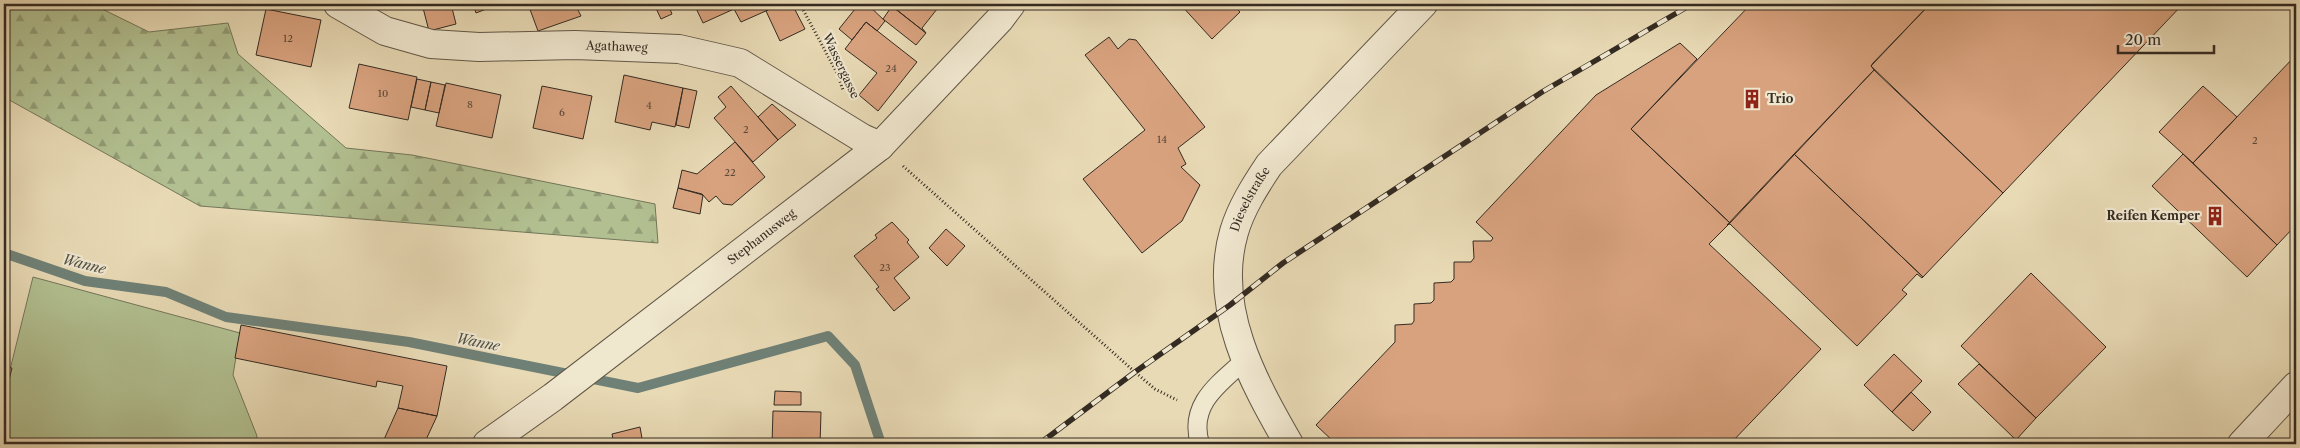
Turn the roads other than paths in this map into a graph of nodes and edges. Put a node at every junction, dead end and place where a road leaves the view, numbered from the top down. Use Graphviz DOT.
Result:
graph roads {
  1 [pos="338,4"];
  2 [pos="1011,4"];
  3 [pos="1423,4"];
  4 [pos="880,146"];
  5 [pos="1244,360"];
  6 [pos="2296,386"];
  7 [pos="1285,443"];
  8 [pos="487,444"];
  9 [pos="1200,444"];
  10 [pos="2242,444"];
  1 -- 4 [label="street, Agathaweg"];
  2 -- 4 [label="street, Stephanusweg"];
  3 -- 5 [label="street, Dieselstraße"];
  4 -- 8 [label="street, Stephanusweg"];
  5 -- 7 [label="street, Dieselstraße"];
  5 -- 9 [label="lane"];
  6 -- 10 [label="street"];
}
